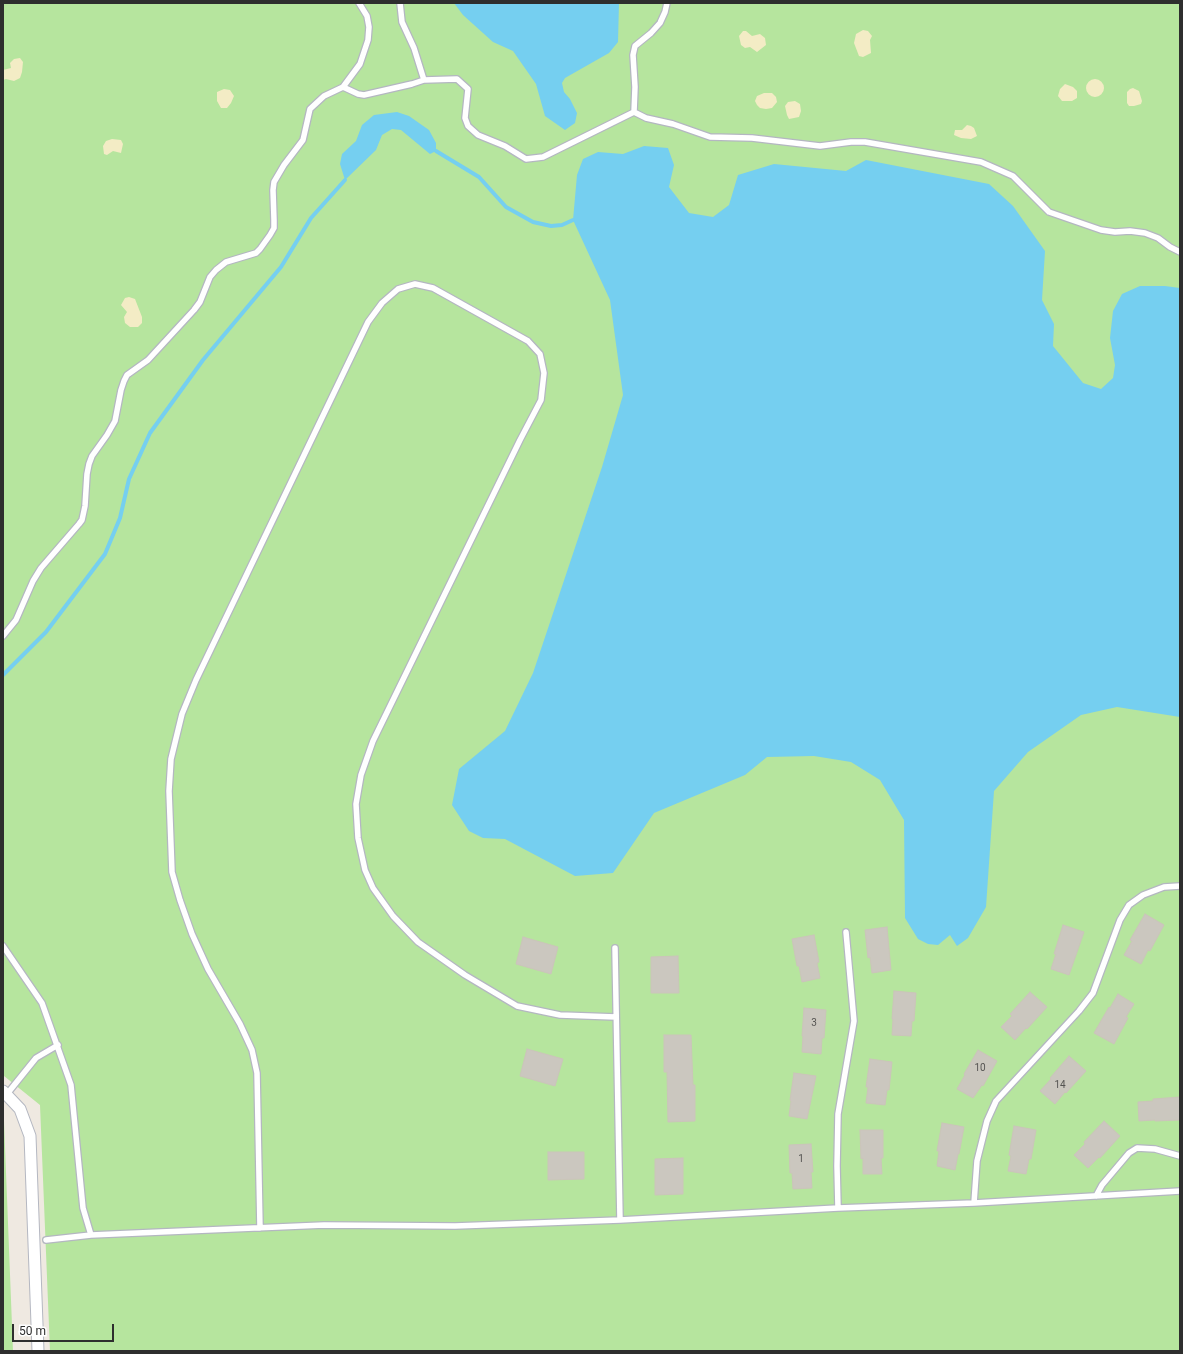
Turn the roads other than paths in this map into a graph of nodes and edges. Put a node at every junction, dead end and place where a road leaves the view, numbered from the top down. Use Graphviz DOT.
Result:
graph roads {
  1 [pos="359,3"];
  2 [pos="400,3"];
  3 [pos="667,3"];
  4 [pos="424,80"];
  5 [pos="343,87"];
  6 [pos="634,112"];
  7 [pos="1180,252"];
  8 [pos="3,636"];
  9 [pos="1180,886"];
  10 [pos="846,932"];
  11 [pos="3,946"];
  12 [pos="615,948"];
  13 [pos="616,1017"];
  14 [pos="58,1045"];
  15 [pos="5,1093"];
  16 [pos="1180,1156"];
  17 [pos="1180,1192"];
  18 [pos="1096,1196"];
  19 [pos="974,1203"];
  20 [pos="838,1208"];
  21 [pos="620,1220"];
  22 [pos="260,1228"];
  23 [pos="91,1235"];
  24 [pos="46,1240"];
  25 [pos="38,1351"];
  1 -- 5 [label="lane"];
  2 -- 4 [label="lane"];
  3 -- 6 [label="lane"];
  4 -- 5 [label="lane"];
  4 -- 6 [label="lane"];
  5 -- 8 [label="lane"];
  6 -- 7 [label="lane"];
  9 -- 19 [label="lane"];
  10 -- 20 [label="lane"];
  11 -- 14 [label="lane"];
  12 -- 13 [label="lane"];
  13 -- 21 [label="lane"];
  13 -- 22 [label="lane"];
  14 -- 15 [label="lane"];
  14 -- 23 [label="lane"];
  15 -- 25 [label="street"];
  16 -- 18 [label="lane"];
  17 -- 18 [label="lane"];
  18 -- 19 [label="lane"];
  19 -- 20 [label="lane"];
  20 -- 21 [label="lane"];
  21 -- 22 [label="lane"];
  22 -- 23 [label="lane"];
  23 -- 24 [label="lane"];
}
